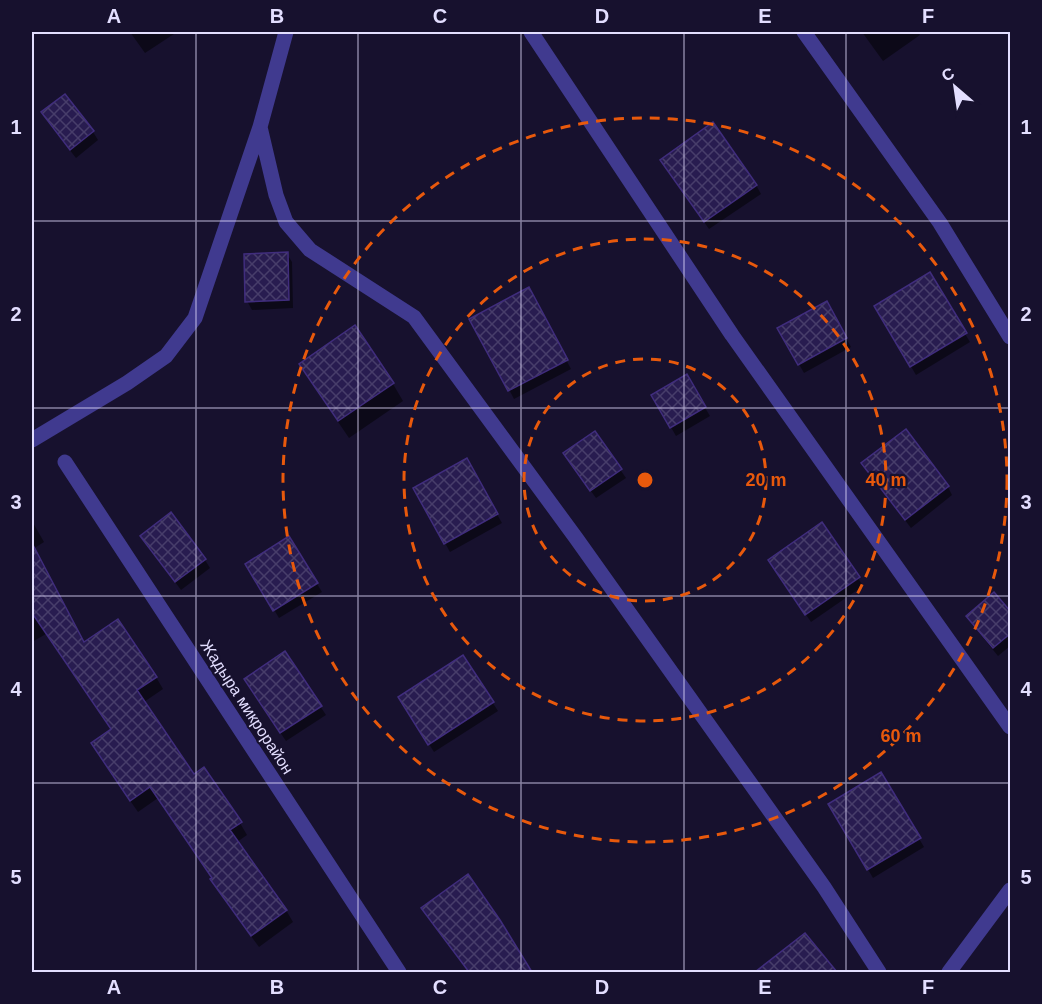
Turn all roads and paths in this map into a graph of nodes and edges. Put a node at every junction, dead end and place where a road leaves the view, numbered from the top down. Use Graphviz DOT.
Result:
graph roads {
  1 [pos="286,32"];
  2 [pos="531,32"];
  3 [pos="804,32"];
  4 [pos="260,128"];
  5 [pos="1011,337"];
  6 [pos="32,440"];
  7 [pos="65,462"];
  8 [pos="1011,727"];
  9 [pos="1011,890"];
  10 [pos="399,972"];
  11 [pos="879,972"];
  12 [pos="949,972"];
  1 -- 4 [label="street"];
  2 -- 8 [label="street"];
  3 -- 5 [label="street"];
  4 -- 6 [label="street"];
  4 -- 11 [label="street"];
  7 -- 10 [label="street, Жадыра микрорайон"];
  9 -- 12 [label="street"];
}
